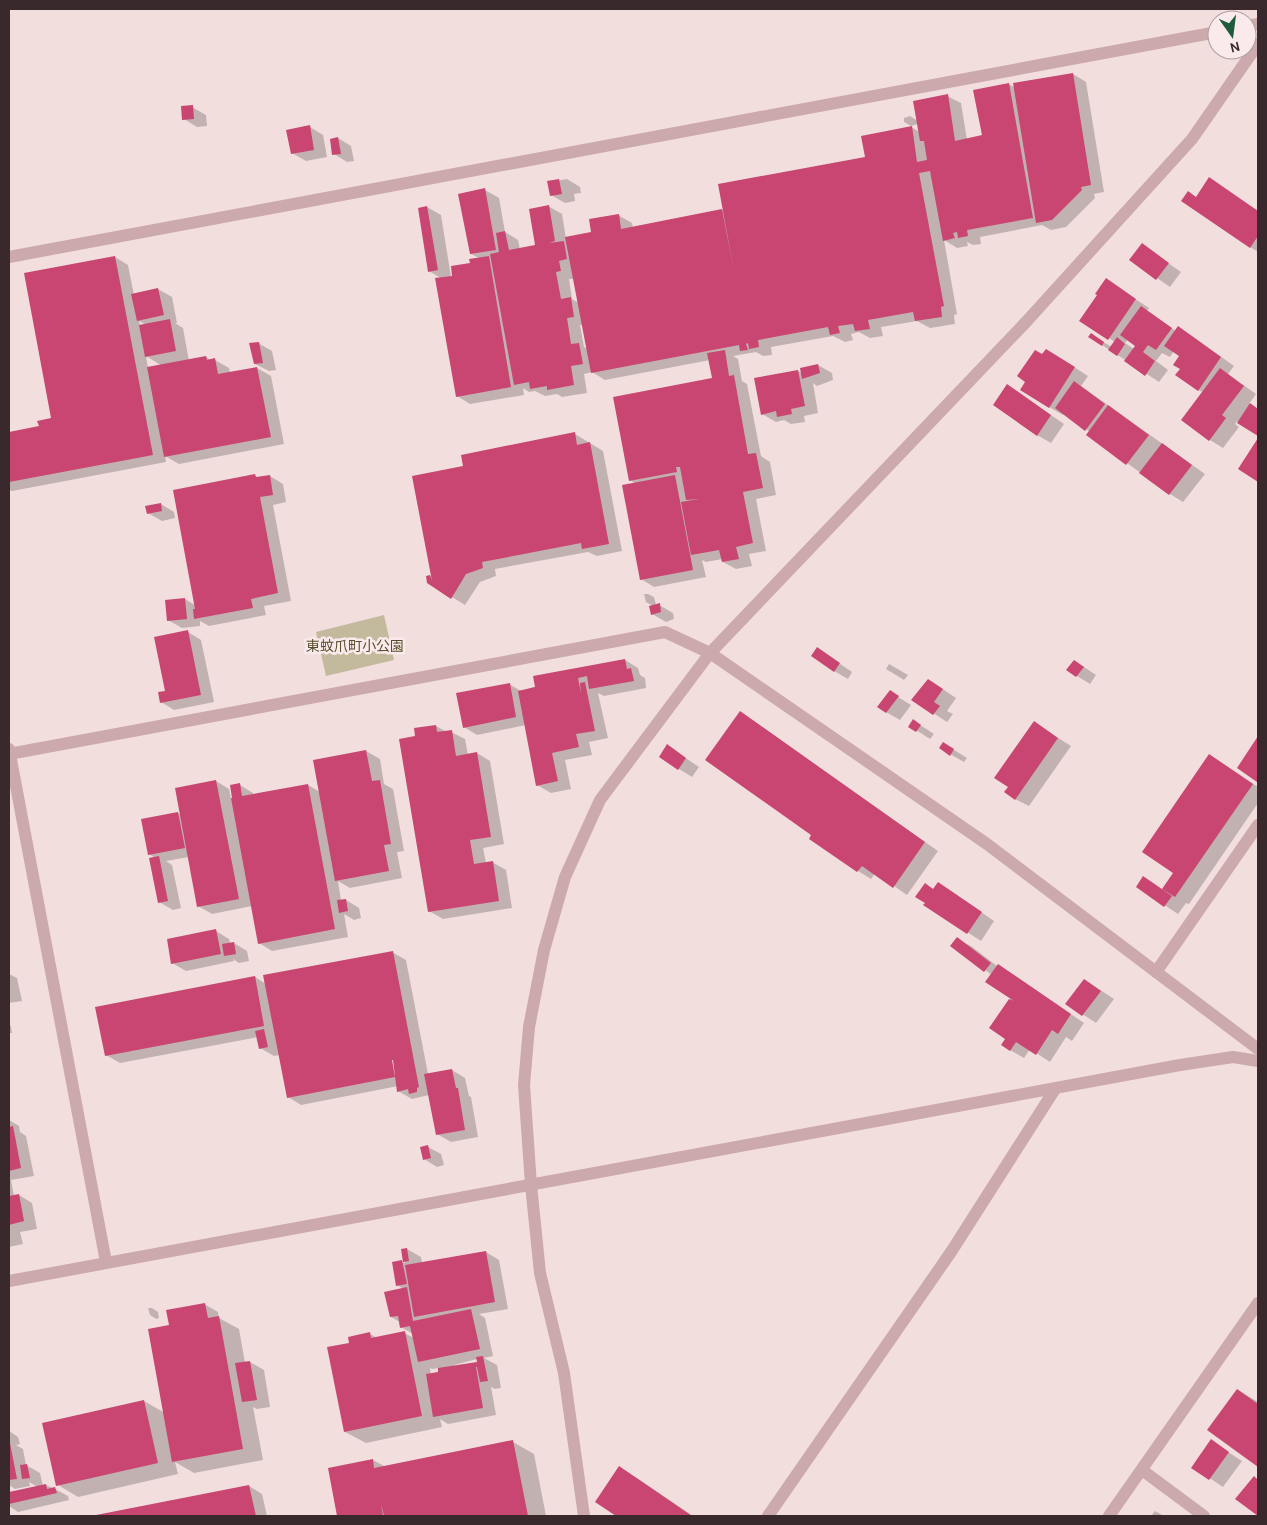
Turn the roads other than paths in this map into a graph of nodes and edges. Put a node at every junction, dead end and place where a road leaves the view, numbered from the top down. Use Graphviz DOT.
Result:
graph roads {
  1 [pos="1207,34"];
  2 [pos="1258,44"];
  3 [pos="9,257"];
  4 [pos="710,653"];
  5 [pos="9,752"];
  6 [pos="1258,825"];
  7 [pos="1156,972"];
  8 [pos="1258,1049"];
  9 [pos="1258,1061"];
  10 [pos="1055,1088"];
  11 [pos="531,1185"];
  12 [pos="106,1262"];
  13 [pos="9,1281"];
  14 [pos="1258,1303"];
  15 [pos="1142,1470"];
  16 [pos="584,1516"];
  17 [pos="768,1516"];
  18 [pos="1110,1516"];
  19 [pos="1204,1516"];
  1 -- 3 [label="street"];
  2 -- 4 [label="street"];
  4 -- 5 [label="street"];
  4 -- 7 [label="street"];
  4 -- 11 [label="street"];
  5 -- 12 [label="street"];
  6 -- 7 [label="street"];
  7 -- 8 [label="street"];
  9 -- 10 [label="street"];
  10 -- 11 [label="street"];
  10 -- 17 [label="street"];
  11 -- 12 [label="street"];
  11 -- 16 [label="street"];
  12 -- 13 [label="street"];
  14 -- 15 [label="street"];
  15 -- 18 [label="street"];
  15 -- 19 [label="street"];
}
